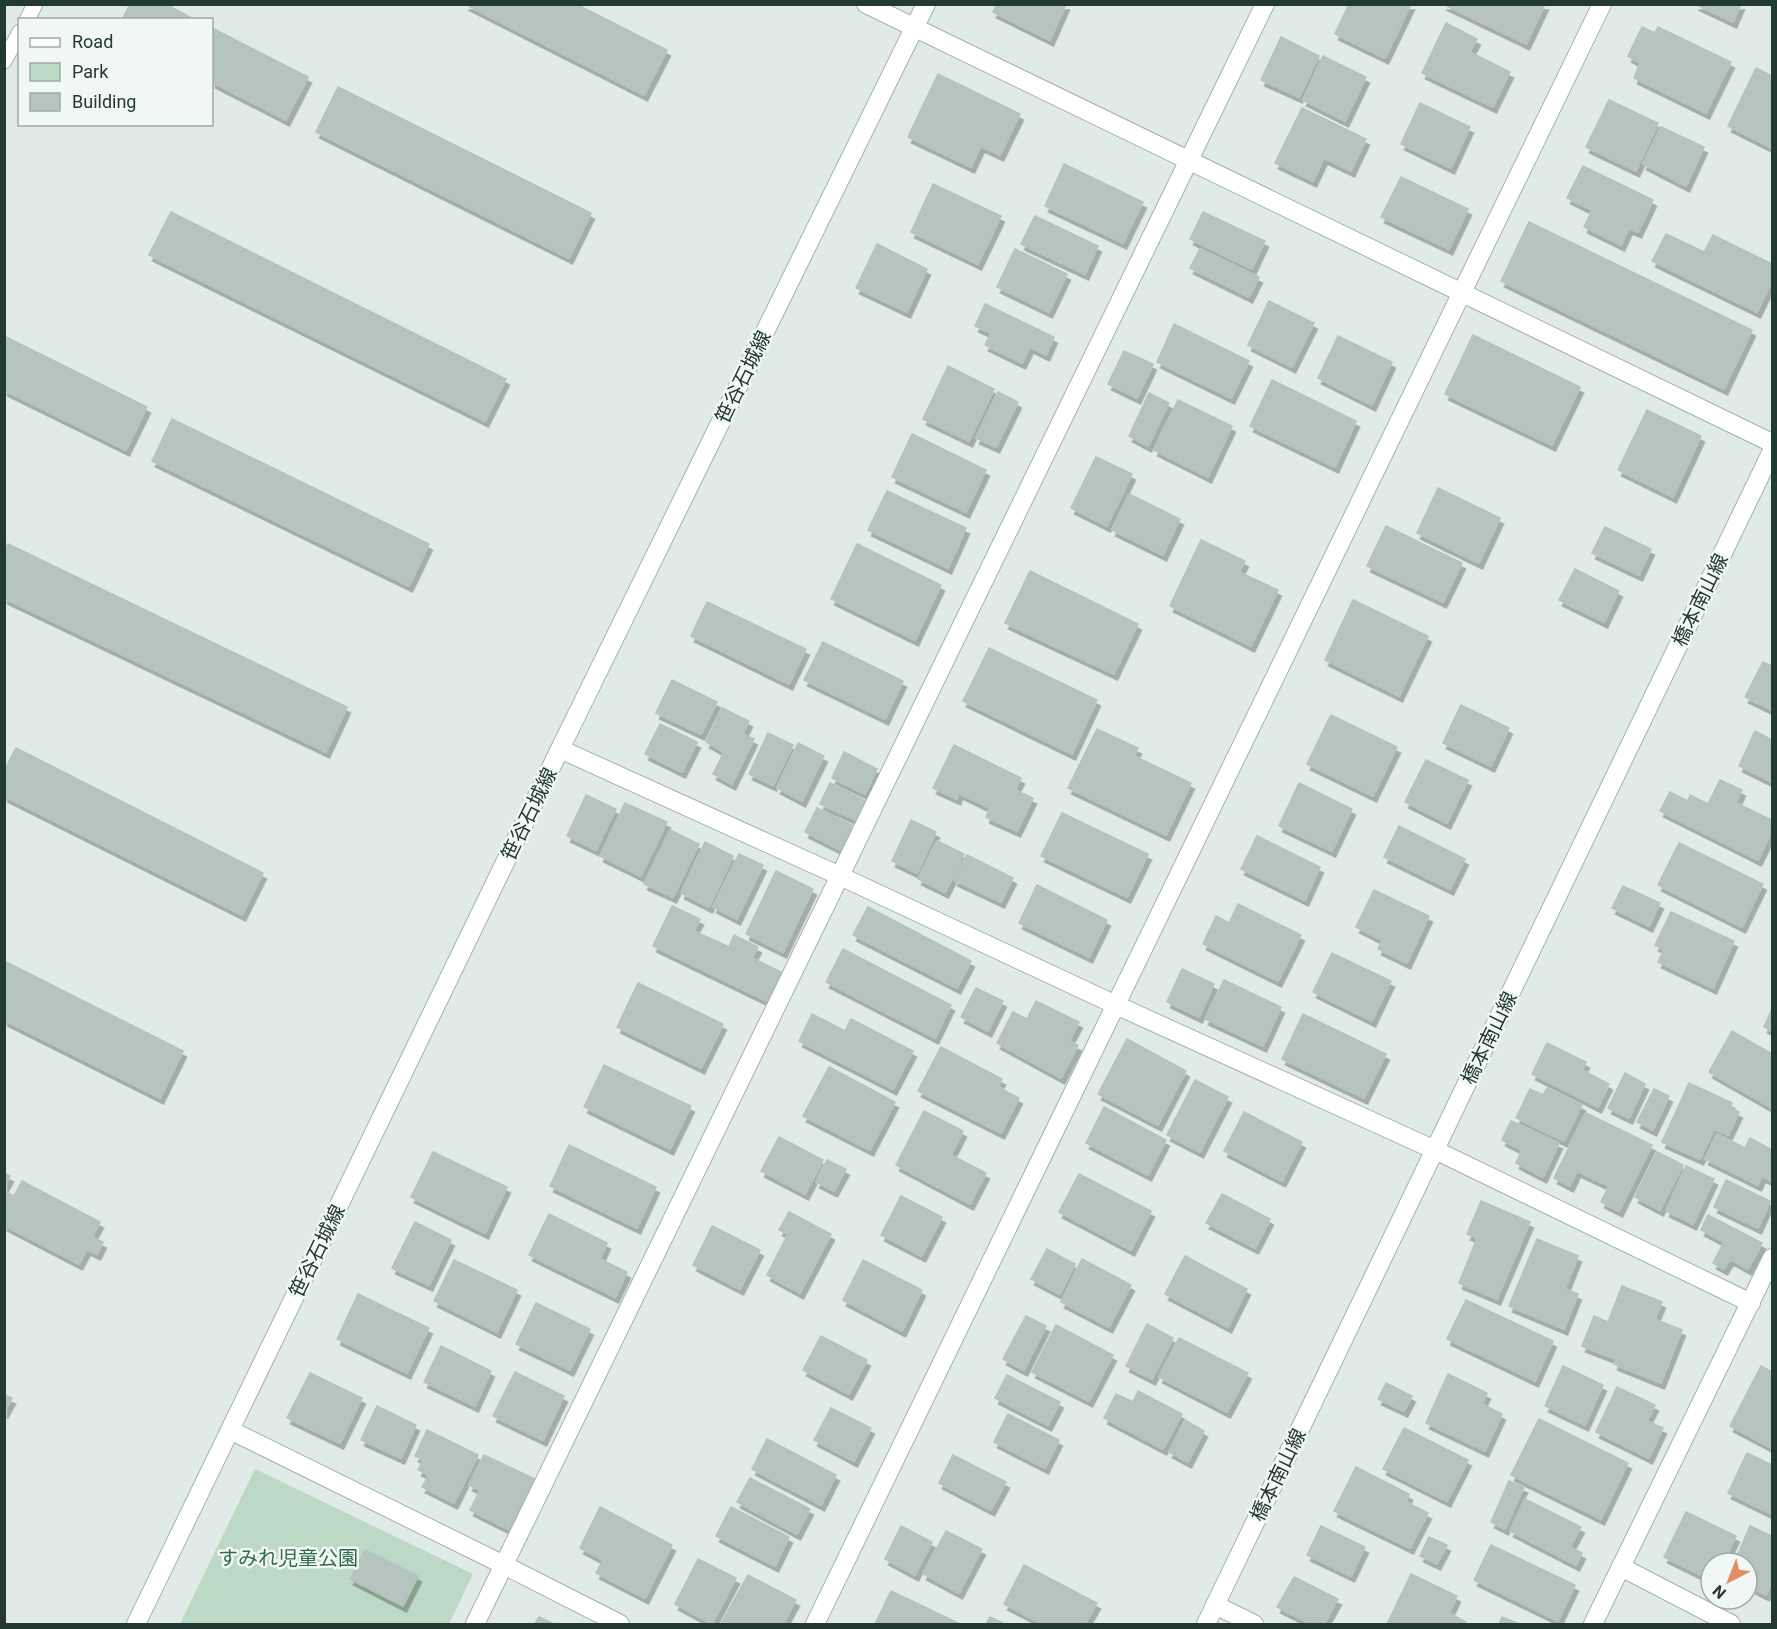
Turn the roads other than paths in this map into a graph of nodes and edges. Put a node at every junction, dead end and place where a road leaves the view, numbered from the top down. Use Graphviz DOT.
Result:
graph roads {
  1 [pos="36,4"];
  2 [pos="866,4"];
  3 [pos="926,4"];
  4 [pos="1265,4"];
  5 [pos="1602,4"];
  6 [pos="28,18"];
  7 [pos="915,28"];
  8 [pos="18,36"];
  9 [pos="4,61"];
  10 [pos="1189,161"];
  11 [pos="1462,293"];
  12 [pos="1773,443"];
  13 [pos="1773,451"];
  14 [pos="560,750"];
  15 [pos="840,876"];
  16 [pos="1116,1005"];
  17 [pos="1435,1150"];
  18 [pos="1773,1258"];
  19 [pos="1751,1303"];
  20 [pos="230,1430"];
  21 [pos="504,1565"];
  22 [pos="1621,1567"];
  23 [pos="1215,1605"];
  24 [pos="136,1624"];
  25 [pos="475,1624"];
  26 [pos="620,1624"];
  27 [pos="815,1624"];
  28 [pos="1206,1624"];
  29 [pos="1254,1624"];
  30 [pos="1593,1624"];
  31 [pos="1731,1624"];
  1 -- 6 [label="lane"];
  2 -- 7 [label="street"];
  3 -- 7 [label="street, 笹谷石城線"];
  4 -- 10 [label="street"];
  5 -- 11 [label="street"];
  7 -- 10 [label="street"];
  7 -- 14 [label="street, 笹谷石城線"];
  8 -- 9 [label="lane"];
  10 -- 11 [label="street"];
  10 -- 15 [label="street"];
  11 -- 12 [label="street"];
  11 -- 16 [label="street"];
  13 -- 17 [label="street, 橋本南山線"];
  14 -- 15 [label="street"];
  14 -- 20 [label="street, 笹谷石城線"];
  15 -- 16 [label="street"];
  15 -- 21 [label="street"];
  16 -- 17 [label="street"];
  16 -- 27 [label="street"];
  17 -- 19 [label="street"];
  17 -- 23 [label="street, 橋本南山線"];
  18 -- 19 [label="street"];
  19 -- 22 [label="street"];
  20 -- 21 [label="street"];
  20 -- 24 [label="street, 笹谷石城線"];
  21 -- 25 [label="street"];
  21 -- 26 [label="street"];
  22 -- 30 [label="street"];
  22 -- 31 [label="street"];
  23 -- 28 [label="street, 橋本南山線"];
  23 -- 29 [label="street"];
}
